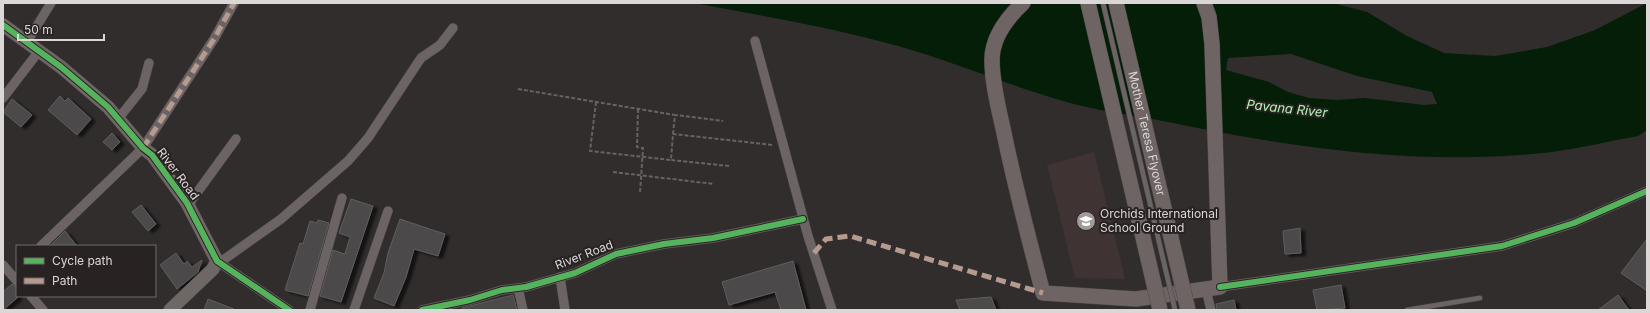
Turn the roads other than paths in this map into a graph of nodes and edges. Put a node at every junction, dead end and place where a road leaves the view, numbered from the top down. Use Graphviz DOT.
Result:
graph roads {
  1 [pos="51,3"];
  2 [pos="234,3"];
  3 [pos="1023,3"];
  4 [pos="1088,3"];
  5 [pos="1103,3"];
  6 [pos="1116,3"];
  7 [pos="1204,3"];
  8 [pos="3,25"];
  9 [pos="453,28"];
  10 [pos="755,41"];
  11 [pos="27,42"];
  12 [pos="39,51"];
  13 [pos="149,63"];
  14 [pos="3,98"];
  15 [pos="118,119"];
  16 [pos="236,139"];
  17 [pos="143,148"];
  18 [pos="1647,191"];
  19 [pos="342,198"];
  20 [pos="188,205"];
  21 [pos="388,212"];
  22 [pos="804,219"];
  23 [pos="42,245"];
  24 [pos="218,262"];
  25 [pos="3,265"];
  26 [pos="15,275"];
  27 [pos="560,277"];
  28 [pos="518,288"];
  29 [pos="1213,288"];
  30 [pos="32,297"];
  31 [pos="1480,298"];
  32 [pos="1138,305"];
  33 [pos="43,310"];
  34 [pos="170,310"];
  35 [pos="289,310"];
  36 [pos="310,310"];
  37 [pos="354,310"];
  38 [pos="422,310"];
  39 [pos="523,310"];
  40 [pos="565,310"];
  41 [pos="832,310"];
  42 [pos="1160,310"];
  43 [pos="1174,310"];
  44 [pos="1188,310"];
  45 [pos="1210,310"];
  46 [pos="1407,310"];
  1 -- 11 [label="street"];
  2 -- 17 [label="street"];
  3 -- 32 [label="main road"];
  4 -- 42 [label="main road, bridge"];
  5 -- 43 [label="lane, bridge"];
  6 -- 44 [label="main road, Mother Teresa Flyover, bridge"];
  7 -- 29 [label="main road"];
  8 -- 11 [label="street, River Road"];
  9 -- 24 [label="street"];
  10 -- 22 [label="street"];
  11 -- 12 [label="street, River Road"];
  12 -- 14 [label="street"];
  12 -- 15 [label="street, River Road"];
  13 -- 15 [label="street"];
  15 -- 17 [label="street, River Road"];
  16 -- 20 [label="street"];
  17 -- 20 [label="street, River Road"];
  17 -- 23 [label="street"];
  18 -- 29 [label="street"];
  19 -- 36 [label="street"];
  20 -- 24 [label="street, River Road"];
  21 -- 37 [label="street"];
  22 -- 27 [label="street, River Road"];
  22 -- 41 [label="street"];
  24 -- 34 [label="street"];
  24 -- 35 [label="street, River Road"];
  25 -- 26 [label="street"];
  27 -- 28 [label="street, River Road"];
  27 -- 40 [label="street"];
  28 -- 38 [label="street, River Road"];
  28 -- 39 [label="street"];
  29 -- 32 [label="main road"];
  29 -- 45 [label="street"];
  30 -- 33 [label="street"];
  31 -- 46 [label="lane"];
}
